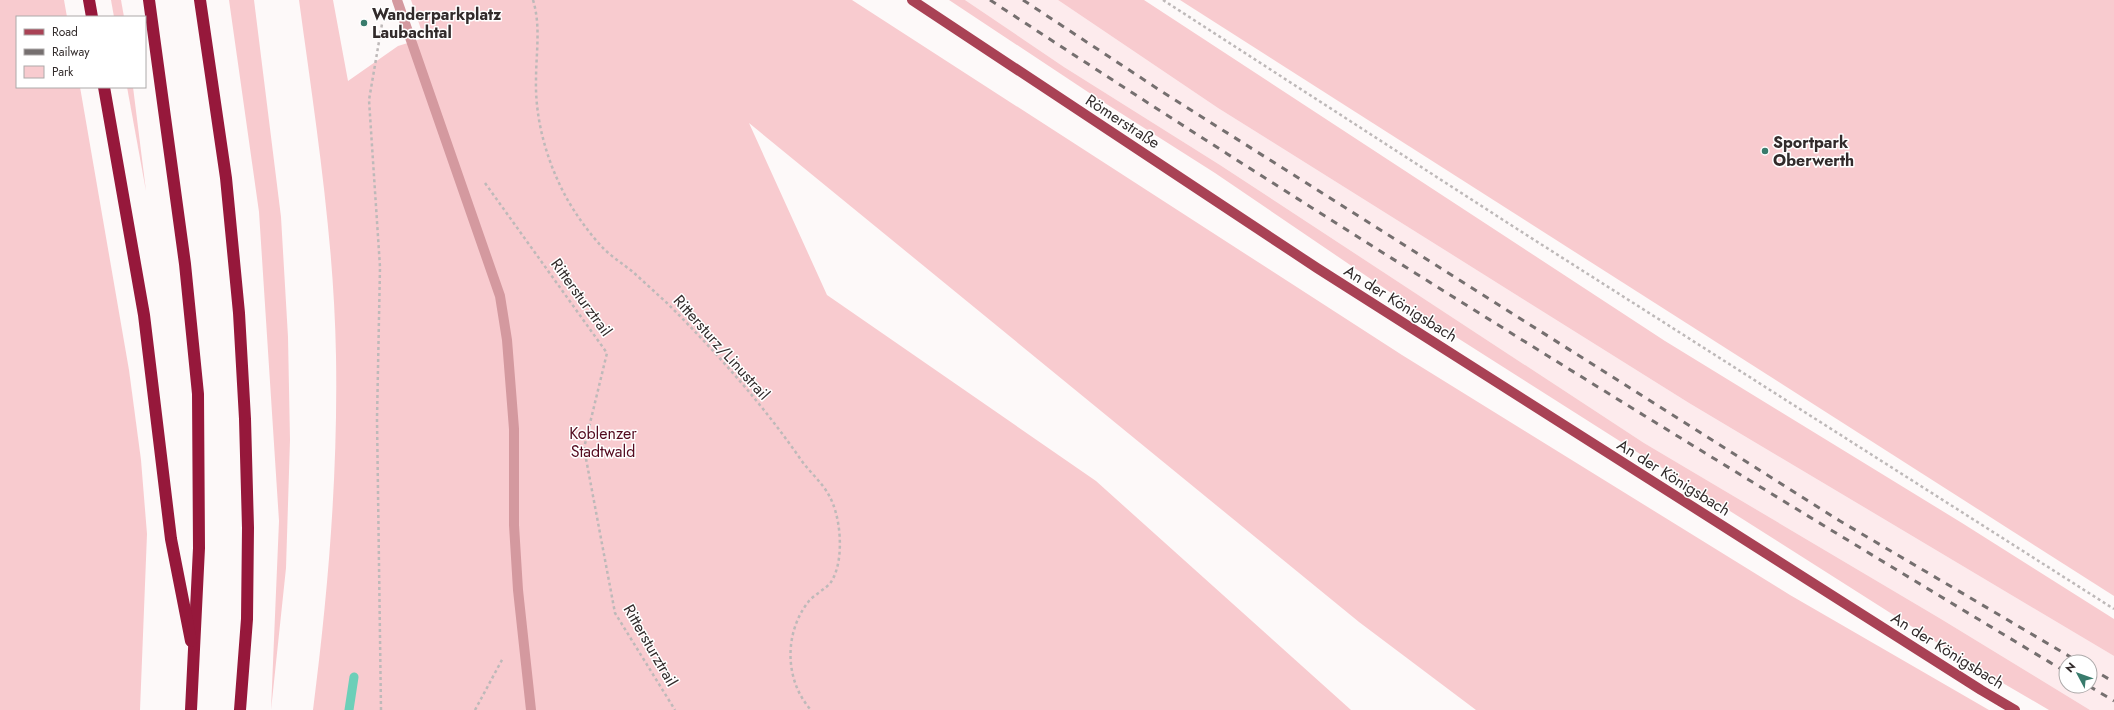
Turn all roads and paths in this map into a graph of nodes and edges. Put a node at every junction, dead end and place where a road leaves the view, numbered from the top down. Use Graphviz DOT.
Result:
graph roads {
  1 [pos="89,0"];
  2 [pos="149,0"];
  3 [pos="200,0"];
  4 [pos="397,0"];
  5 [pos="533,0"];
  6 [pos="912,0"];
  7 [pos="1163,0"];
  8 [pos="92,16"];
  9 [pos="383,19"];
  10 [pos="104,88"];
  11 [pos="482,180"];
  12 [pos="1318,268"];
  13 [pos="2114,609"];
  14 [pos="521,625"];
  15 [pos="195,661"];
  16 [pos="191,710"];
  17 [pos="240,710"];
  18 [pos="381,710"];
  19 [pos="475,710"];
  20 [pos="531,710"];
  21 [pos="675,710"];
  22 [pos="811,710"];
  23 [pos="2015,710"];
  1 -- 8 [label="highway"];
  2 -- 15 [label="highway"];
  3 -- 17 [label="highway"];
  4 -- 14 [label="street"];
  5 -- 22 [label="path, Rittersturz/Linustrail"];
  6 -- 12 [label="main road, Römerstraße"];
  7 -- 13 [label="path"];
  9 -- 18 [label="path"];
  10 -- 15 [label="highway"];
  11 -- 21 [label="path, Rittersturztrail"];
  12 -- 23 [label="main road, An der Königsbach"];
  14 -- 19 [label="path"];
  14 -- 20 [label="street"];
  15 -- 16 [label="highway"];
}
